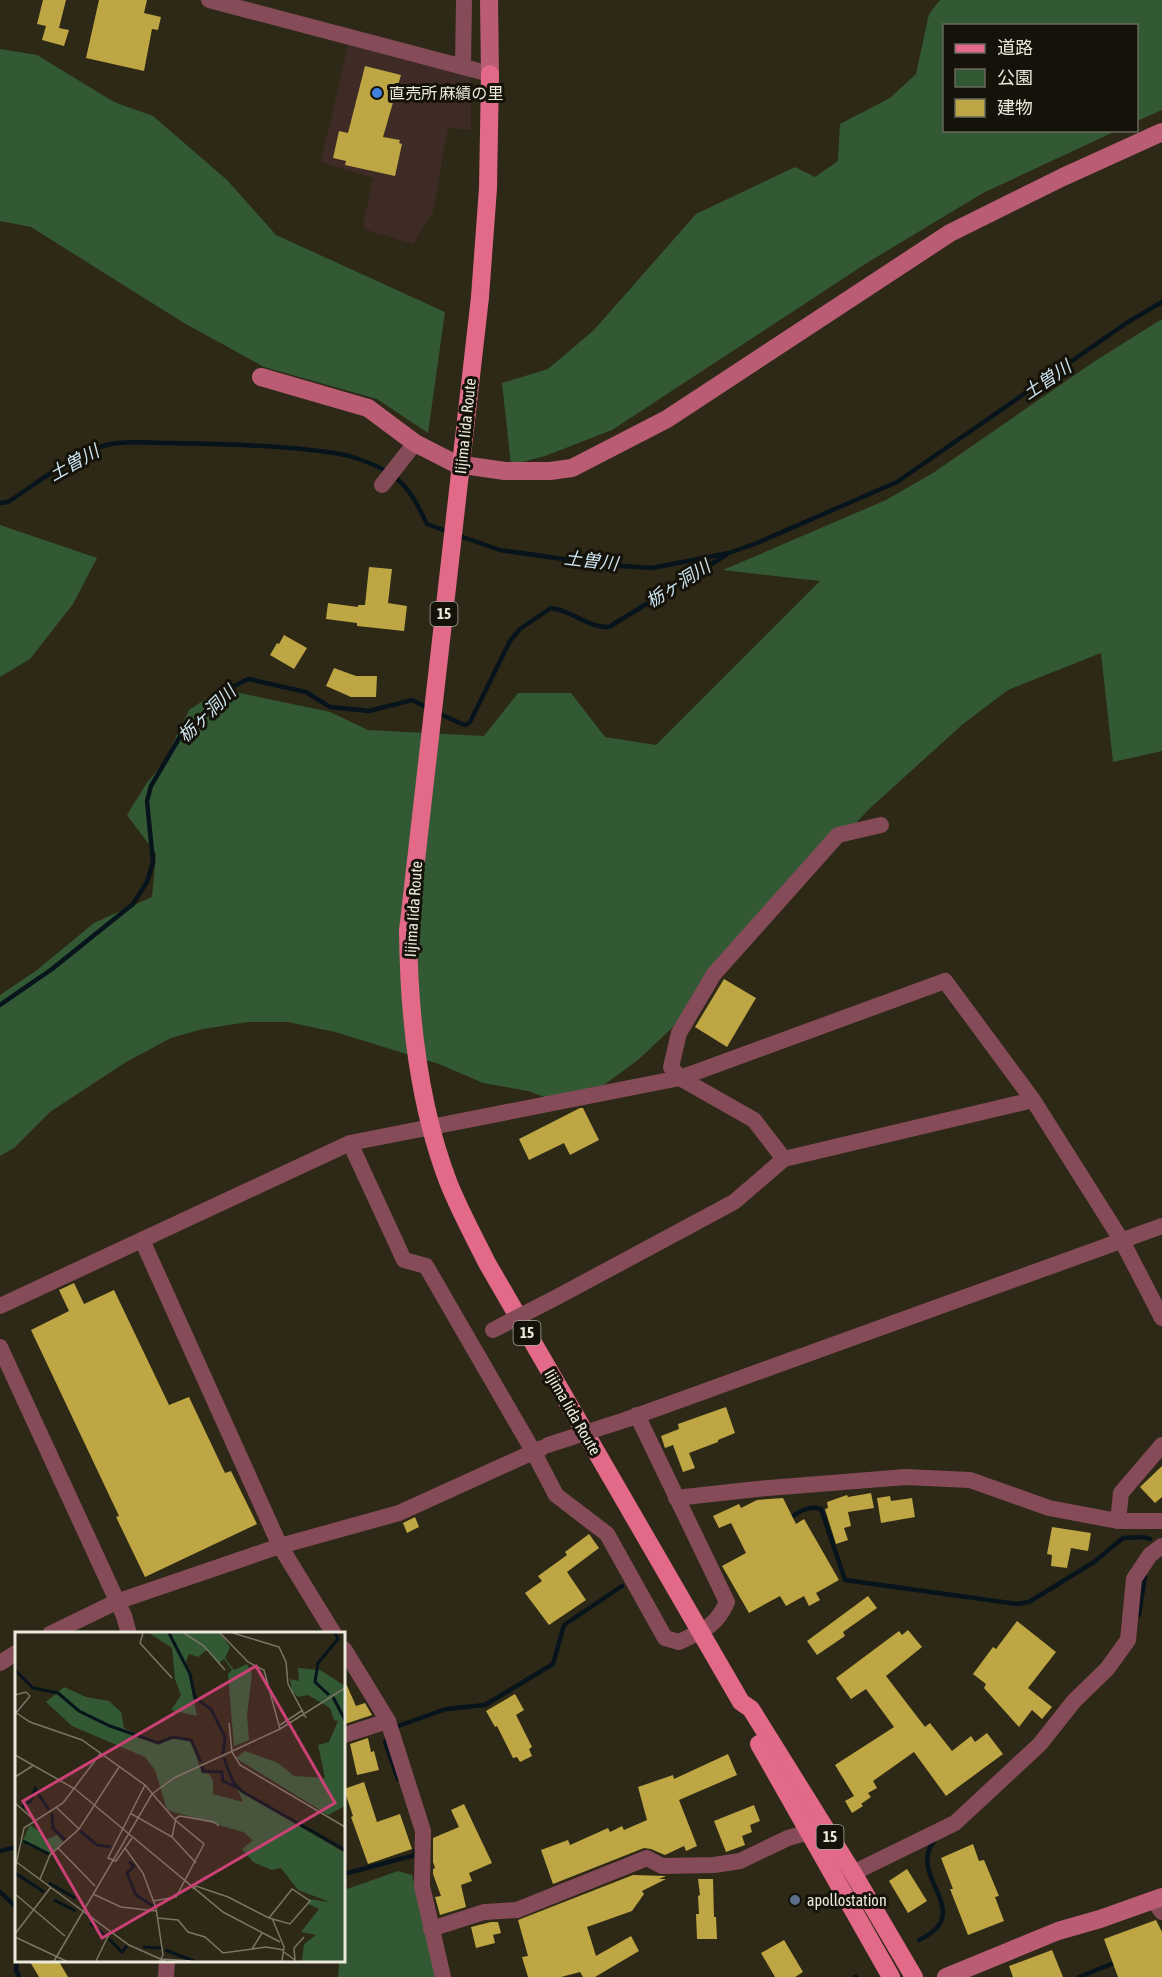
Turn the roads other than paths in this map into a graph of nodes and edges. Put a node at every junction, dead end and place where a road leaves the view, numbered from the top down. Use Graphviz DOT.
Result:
graph roads {
  1 [pos="209,0"];
  2 [pos="464,0"];
  3 [pos="489,0"];
  4 [pos="463,66"];
  5 [pos="490,74"];
  6 [pos="1162,132"];
  7 [pos="261,378"];
  8 [pos="415,443"];
  9 [pos="382,485"];
  10 [pos="881,825"];
  11 [pos="680,1078"];
  12 [pos="1033,1100"];
  13 [pos="430,1126"];
  14 [pos="350,1143"];
  15 [pos="784,1159"];
  16 [pos="1162,1226"];
  17 [pos="142,1240"];
  18 [pos="1122,1240"];
  19 [pos="0,1306"];
  20 [pos="1162,1318"];
  21 [pos="470,1341"];
  22 [pos="0,1347"];
  23 [pos="632,1417"];
  24 [pos="1162,1445"];
  25 [pos="541,1448"];
  26 [pos="676,1498"];
  27 [pos="1118,1521"];
  28 [pos="1162,1521"];
  29 [pos="280,1546"];
  30 [pos="1162,1546"];
  31 [pos="116,1602"];
  32 [pos="54,1632"];
  33 [pos="128,1632"];
  34 [pos="333,1632"];
  35 [pos="700,1632"];
  36 [pos="345,1651"];
  37 [pos="15,1654"];
  38 [pos="0,1663"];
  39 [pos="741,1702"];
  40 [pos="388,1722"];
  41 [pos="345,1735"];
  42 [pos="809,1832"];
  43 [pos="853,1874"];
  44 [pos="1159,1903"];
  45 [pos="431,1929"];
  46 [pos="167,1962"];
  47 [pos="166,1977"];
  48 [pos="443,1977"];
  49 [pos="891,1977"];
  50 [pos="914,1977"];
  51 [pos="946,1977"];
  1 -- 4 [label="street"];
  2 -- 4 [label="street"];
  3 -- 5 [label="street"];
  4 -- 5 [label="street"];
  5 -- 13 [label="main road, Iijima Iida Route / 15, bridge"];
  6 -- 8 [label="street"];
  7 -- 8 [label="street"];
  8 -- 9 [label="street"];
  10 -- 11 [label="street"];
  11 -- 12 [label="street"];
  11 -- 13 [label="street"];
  11 -- 15 [label="street"];
  12 -- 15 [label="street"];
  12 -- 18 [label="street"];
  13 -- 14 [label="street"];
  13 -- 35 [label="main road, Iijima Iida Route / 15"];
  14 -- 17 [label="street"];
  14 -- 21 [label="street"];
  15 -- 21 [label="street, bridge"];
  16 -- 18 [label="street"];
  17 -- 19 [label="street"];
  17 -- 29 [label="street"];
  18 -- 20 [label="street"];
  18 -- 23 [label="street"];
  21 -- 25 [label="street"];
  22 -- 31 [label="street"];
  23 -- 25 [label="street, bridge"];
  23 -- 26 [label="street"];
  24 -- 27 [label="street"];
  25 -- 29 [label="street"];
  25 -- 35 [label="street"];
  26 -- 27 [label="street"];
  26 -- 35 [label="street"];
  27 -- 28 [label="street"];
  29 -- 31 [label="street"];
  29 -- 34 [label="street"];
  30 -- 43 [label="street"];
  31 -- 32 [label="street"];
  31 -- 33 [label="street"];
  35 -- 39 [label="main road, Iijima Iida Route / 15"];
  36 -- 40 [label="street"];
  37 -- 38 [label="street"];
  39 -- 42 [label="main road, Iijima Iida Route / 15"];
  39 -- 43 [label="main road, Iijima Iida Route / 15"];
  40 -- 41 [label="street"];
  40 -- 45 [label="street"];
  42 -- 45 [label="street"];
  42 -- 49 [label="main road, Iijima Iida Route / 15"];
  43 -- 50 [label="main road, Iijima Iida Route / 15"];
  44 -- 51 [label="street"];
  45 -- 48 [label="street"];
  46 -- 47 [label="street"];
}
